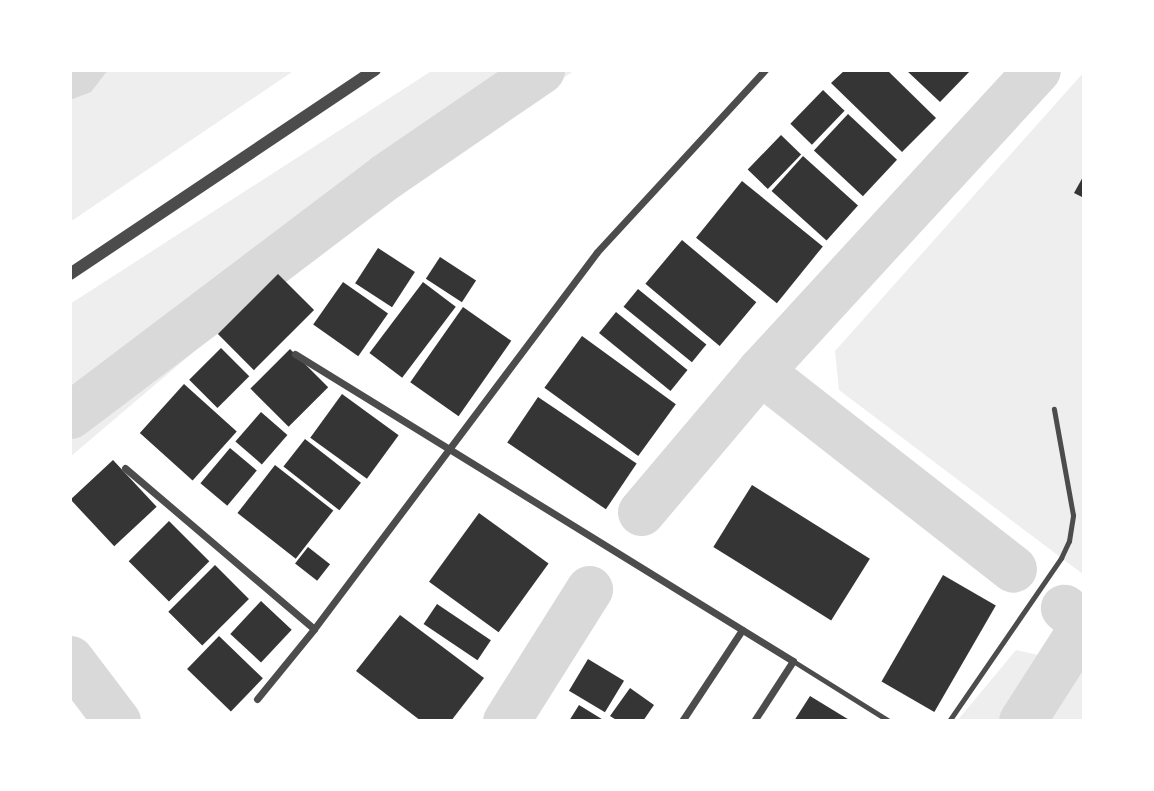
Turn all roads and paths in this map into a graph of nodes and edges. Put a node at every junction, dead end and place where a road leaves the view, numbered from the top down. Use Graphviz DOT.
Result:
graph roads {
  1 [pos="374,70"];
  2 [pos="765,70"];
  3 [pos="70,274"];
  4 [pos="295,354"];
  5 [pos="1054,409"];
  6 [pos="451,449"];
  7 [pos="125,468"];
  8 [pos="314,629"];
  9 [pos="742,630"];
  10 [pos="793,661"];
  11 [pos="257,699"];
  12 [pos="682,721"];
  13 [pos="754,721"];
  14 [pos="889,721"];
  15 [pos="948,721"];
  1 -- 3 [label="street"];
  2 -- 6 [label="street"];
  4 -- 6 [label="street"];
  5 -- 15 [label="lane"];
  6 -- 8 [label="street"];
  6 -- 9 [label="street"];
  7 -- 8 [label="street"];
  8 -- 11 [label="street"];
  9 -- 10 [label="street"];
  9 -- 12 [label="street"];
  10 -- 13 [label="street"];
  10 -- 14 [label="lane"];
}
